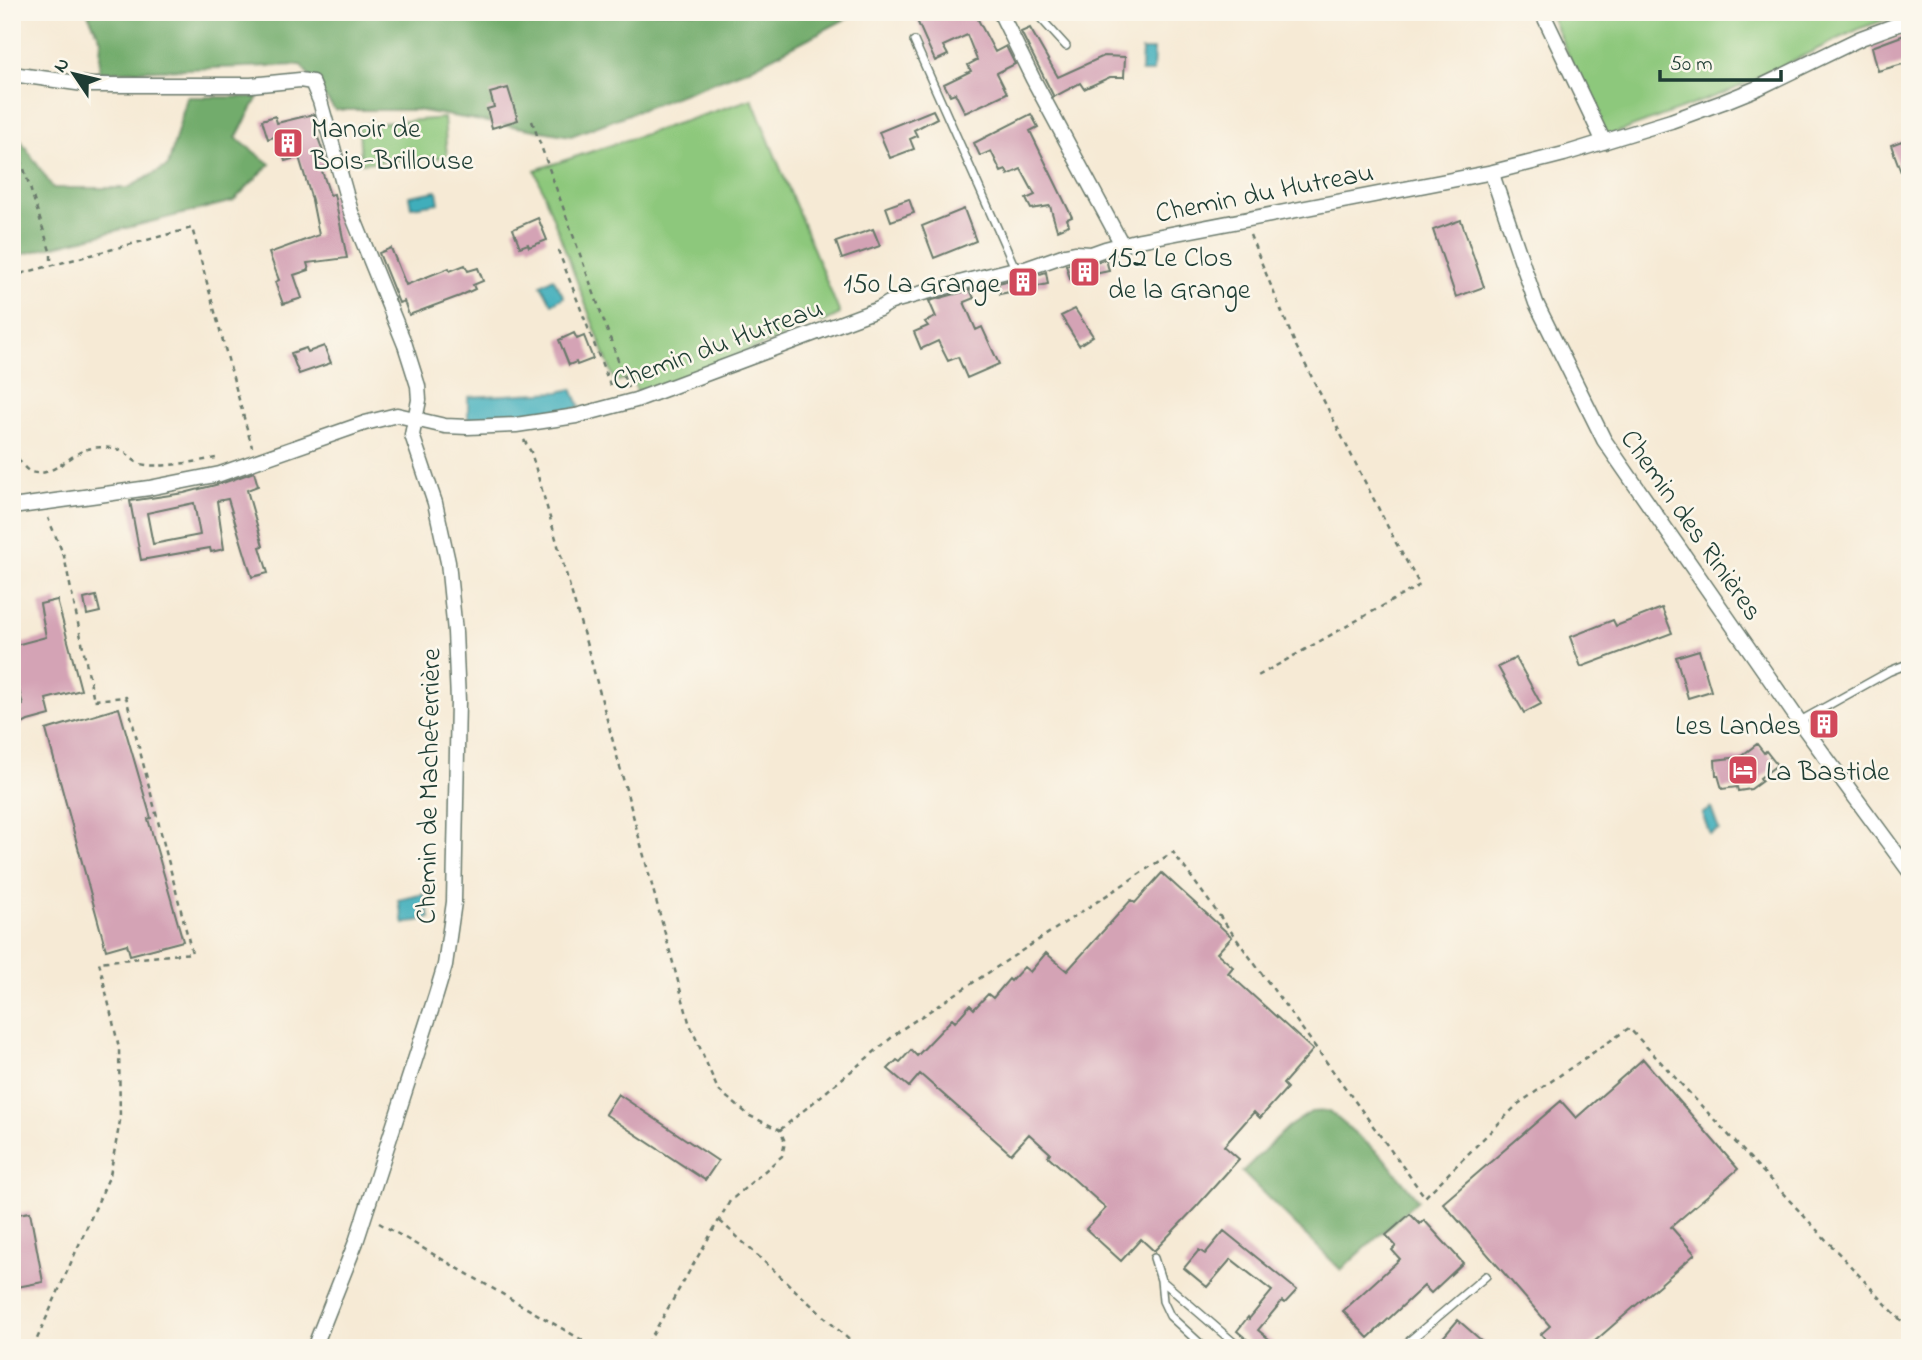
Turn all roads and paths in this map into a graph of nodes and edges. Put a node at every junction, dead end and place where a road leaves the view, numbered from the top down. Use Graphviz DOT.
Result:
graph roads {
  1 [pos="1000,12"];
  2 [pos="1035,12"];
  3 [pos="1542,12"];
  4 [pos="1910,20"];
  5 [pos="914,41"];
  6 [pos="1066,46"];
  7 [pos="12,74"];
  8 [pos="532,121"];
  9 [pos="12,131"];
  10 [pos="1604,142"];
  11 [pos="1493,172"];
  12 [pos="1244,219"];
  13 [pos="1120,245"];
  14 [pos="558,250"];
  15 [pos="51,266"];
  16 [pos="1015,269"];
  17 [pos="12,276"];
  18 [pos="633,401"];
  19 [pos="618,406"];
  20 [pos="415,419"];
  21 [pos="516,425"];
  22 [pos="252,449"];
  23 [pos="12,450"];
  24 [pos="217,458"];
  25 [pos="42,503"];
  26 [pos="12,507"];
  27 [pos="1910,663"];
  28 [pos="1256,677"];
  29 [pos="1799,721"];
  30 [pos="1910,872"];
  31 [pos="780,1130"];
  32 [pos="365,1214"];
  33 [pos="720,1221"];
  34 [pos="1154,1258"];
  35 [pos="1486,1276"];
  36 [pos="1161,1280"];
  37 [pos="1910,1329"];
  38 [pos="33,1348"];
  39 [pos="314,1348"];
  40 [pos="596,1348"];
  41 [pos="645,1348"];
  42 [pos="858,1348"];
  43 [pos="1205,1348"];
  44 [pos="1240,1348"];
  45 [pos="1401,1348"];
  1 -- 13 [label="street"];
  2 -- 6 [label="lane"];
  3 -- 10 [label="street"];
  4 -- 10 [label="street, Chemin du Hutreau"];
  5 -- 16 [label="lane"];
  7 -- 20 [label="street, Chemin de Macheferrière"];
  8 -- 18 [label="path"];
  9 -- 15 [label="path"];
  10 -- 11 [label="street, Chemin du Hutreau"];
  11 -- 12 [label="street, Chemin du Hutreau"];
  11 -- 29 [label="street, Chemin des Rinières"];
  12 -- 13 [label="street, Chemin du Hutreau"];
  12 -- 28 [label="path"];
  13 -- 16 [label="street, Chemin du Hutreau"];
  14 -- 19 [label="path"];
  15 -- 17 [label="path"];
  15 -- 22 [label="path"];
  16 -- 18 [label="street, Chemin du Hutreau"];
  18 -- 19 [label="street, Chemin du Hutreau"];
  19 -- 21 [label="street, Chemin du Hutreau"];
  20 -- 21 [label="street, Chemin du Hutreau"];
  20 -- 25 [label="street, Chemin du Hutreau"];
  20 -- 32 [label="street, Chemin de Macheferrière"];
  21 -- 31 [label="path"];
  23 -- 24 [label="path"];
  25 -- 26 [label="street, Chemin du Hutreau"];
  25 -- 38 [label="path"];
  27 -- 29 [label="lane"];
  29 -- 30 [label="street, Chemin des Rinières"];
  31 -- 33 [label="path"];
  31 -- 37 [label="path"];
  32 -- 39 [label="street, Chemin de Macheferrière"];
  32 -- 40 [label="path"];
  33 -- 41 [label="path"];
  33 -- 42 [label="path"];
  34 -- 36 [label="lane"];
  35 -- 45 [label="lane"];
  36 -- 43 [label="lane"];
  36 -- 44 [label="lane"];
}
